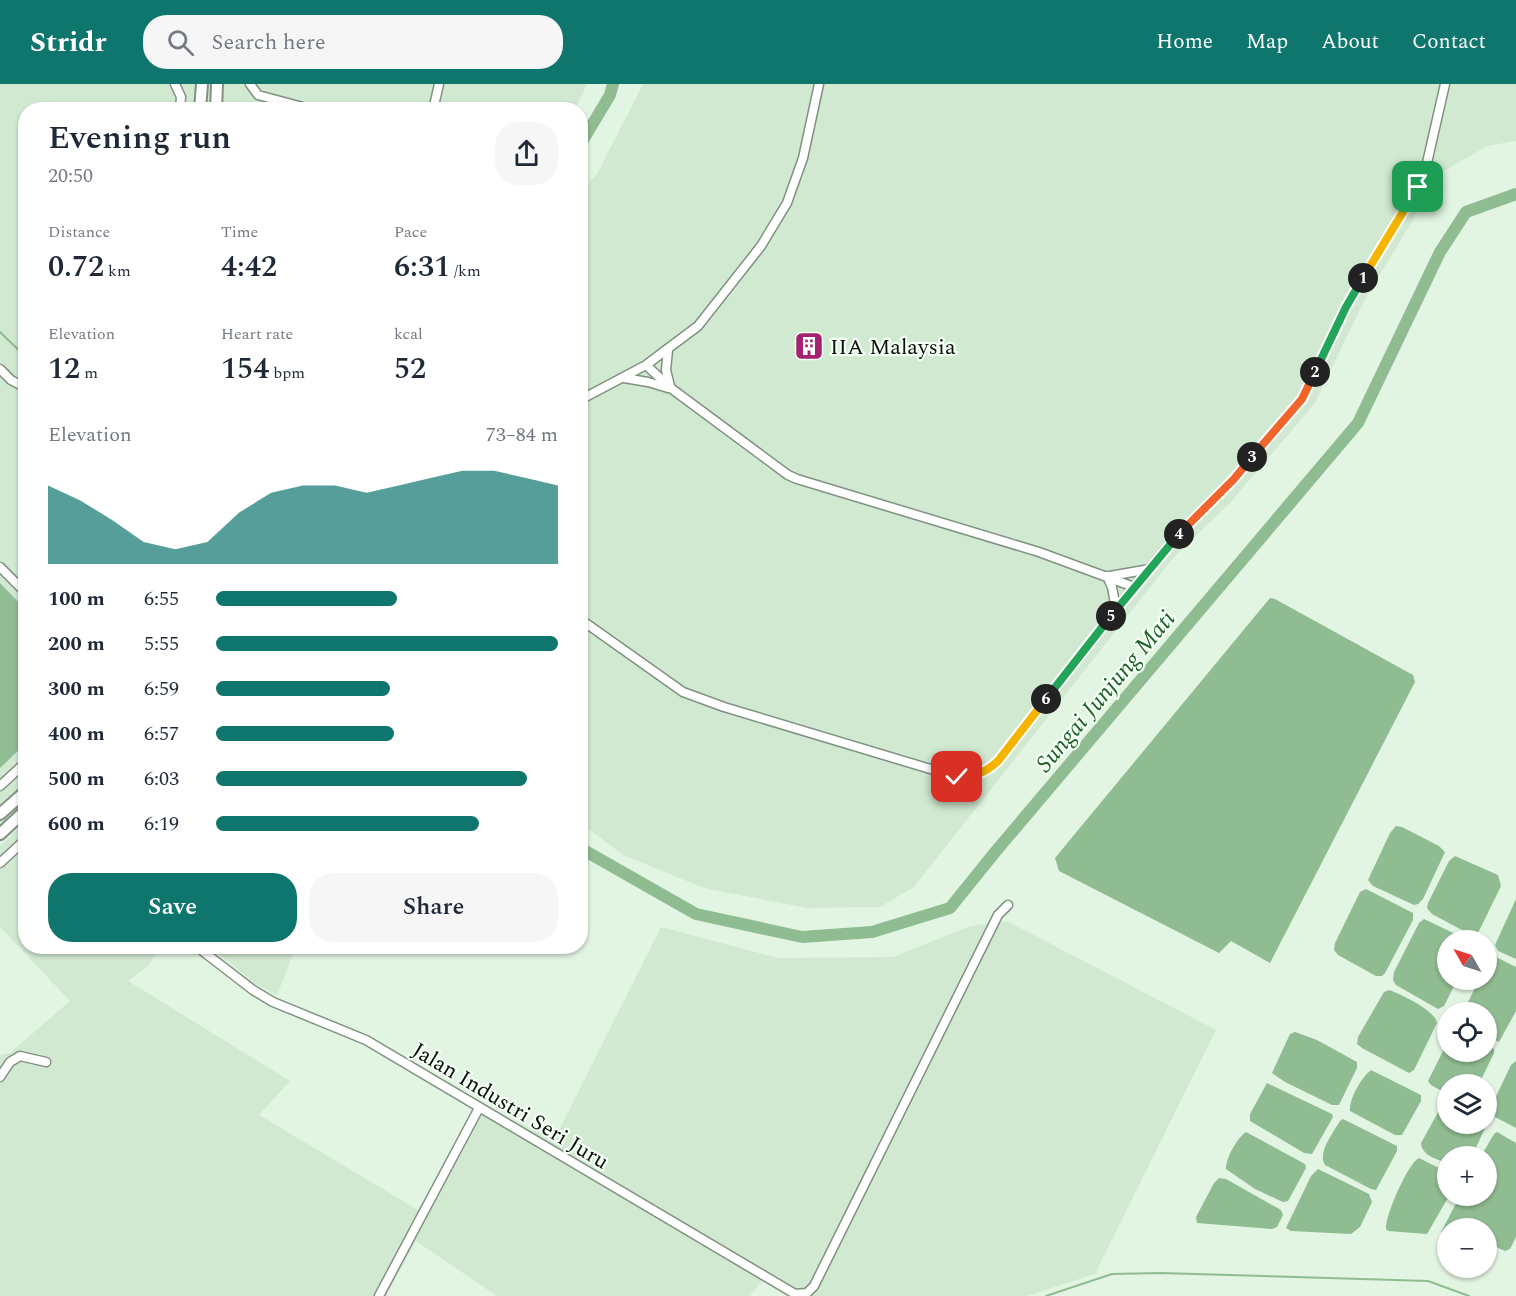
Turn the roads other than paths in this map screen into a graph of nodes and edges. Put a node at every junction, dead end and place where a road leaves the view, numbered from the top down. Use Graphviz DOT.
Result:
graph roads {
  1 [pos="175,84"];
  2 [pos="202,84"];
  3 [pos="218,84"];
  4 [pos="250,84"];
  5 [pos="439,84"];
  6 [pos="819,84"];
  7 [pos="1445,84"];
  8 [pos="181,102"];
  9 [pos="201,102"];
  10 [pos="217,102"];
  11 [pos="284,102"];
  12 [pos="435,102"];
  13 [pos="668,350"];
  14 [pos="646,365"];
  15 [pos="0,369"];
  16 [pos="624,378"];
  17 [pos="18,384"];
  18 [pos="672,389"];
  19 [pos="588,396"];
  20 [pos="0,567"];
  21 [pos="1150,569"];
  22 [pos="1107,576"];
  23 [pos="18,585"];
  24 [pos="1134,587"];
  25 [pos="1116,609"];
  26 [pos="588,625"];
  27 [pos="18,769"];
  28 [pos="0,786"];
  29 [pos="18,798"];
  30 [pos="0,814"];
  31 [pos="18,817"];
  32 [pos="0,834"];
  33 [pos="18,846"];
  34 [pos="0,863"];
  35 [pos="1008,905"];
  36 [pos="206,954"];
  37 [pos="46,1062"];
  38 [pos="0,1077"];
  39 [pos="479,1108"];
  40 [pos="379,1296"];
  1 -- 8 [label="street"];
  2 -- 9 [label="street"];
  3 -- 10 [label="street"];
  4 -- 11 [label="street"];
  5 -- 12 [label="street"];
  6 -- 13 [label="street"];
  7 -- 21 [label="street"];
  13 -- 14 [label="street"];
  13 -- 18 [label="street"];
  14 -- 16 [label="street"];
  14 -- 18 [label="street"];
  15 -- 17 [label="street"];
  16 -- 18 [label="street"];
  16 -- 19 [label="street"];
  18 -- 22 [label="street"];
  20 -- 23 [label="street"];
  21 -- 22 [label="street"];
  21 -- 24 [label="street"];
  22 -- 24 [label="street"];
  22 -- 25 [label="street"];
  24 -- 25 [label="street"];
  25 -- 26 [label="street"];
  27 -- 28 [label="street"];
  29 -- 30 [label="street"];
  31 -- 32 [label="street"];
  33 -- 34 [label="street"];
  35 -- 39 [label="street, Jalan Industri Seri Juru"];
  36 -- 39 [label="street, Jalan Industri Seri Juru"];
  37 -- 38 [label="street"];
  39 -- 40 [label="street"];
}
